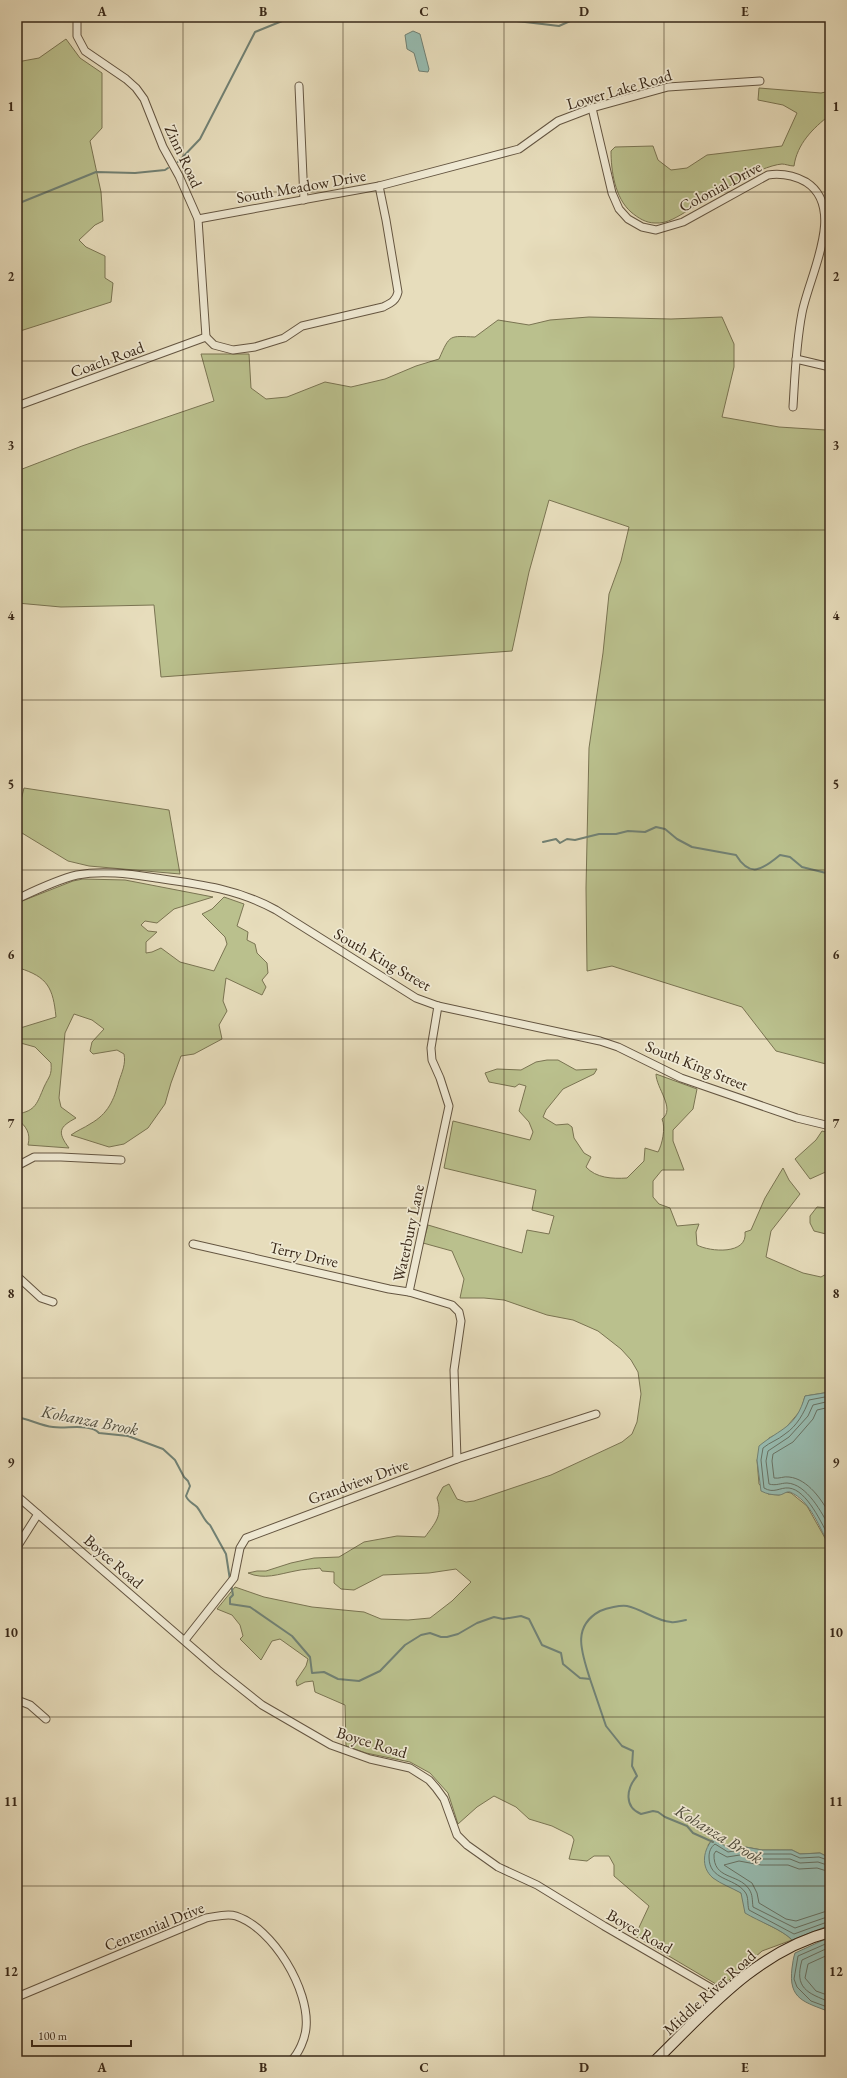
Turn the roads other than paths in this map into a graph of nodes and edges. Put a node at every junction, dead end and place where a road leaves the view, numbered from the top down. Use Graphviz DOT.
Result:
graph roads {
  1 [pos="77,17"];
  2 [pos="760,81"];
  3 [pos="299,86"];
  4 [pos="592,108"];
  5 [pos="379,186"];
  6 [pos="304,200"];
  7 [pos="198,219"];
  8 [pos="206,337"];
  9 [pos="796,359"];
  10 [pos="830,367"];
  11 [pos="17,406"];
  12 [pos="793,407"];
  13 [pos="17,899"];
  14 [pos="438,1006"];
  15 [pos="830,1126"];
  16 [pos="121,1160"];
  17 [pos="17,1166"];
  18 [pos="193,1244"];
  19 [pos="17,1276"];
  20 [pos="409,1292"];
  21 [pos="53,1302"];
  22 [pos="596,1414"];
  23 [pos="457,1459"];
  24 [pos="17,1496"];
  25 [pos="38,1514"];
  26 [pos="17,1547"];
  27 [pos="185,1640"];
  28 [pos="17,1700"];
  29 [pos="46,1719"];
  30 [pos="830,1932"];
  31 [pos="723,1995"];
  32 [pos="17,1997"];
  33 [pos="291,2061"];
  34 [pos="655,2061"];
  1 -- 7 [label="street, Zinn Road"];
  2 -- 4 [label="street, Lower Lake Road"];
  3 -- 6 [label="street"];
  4 -- 5 [label="street, Lower Lake Road"];
  4 -- 9 [label="street, Colonial Drive"];
  5 -- 6 [label="street, South Meadow Drive"];
  5 -- 8 [label="street, South Meadow Drive"];
  6 -- 7 [label="street, South Meadow Drive"];
  7 -- 8 [label="street, Zinn Road"];
  8 -- 11 [label="street, Coach Road"];
  9 -- 10 [label="street"];
  9 -- 12 [label="street, Colonial Drive"];
  13 -- 14 [label="street, South King Street"];
  14 -- 15 [label="street, South King Street"];
  14 -- 20 [label="street, Waterbury Lane"];
  16 -- 17 [label="street"];
  18 -- 20 [label="street, Terry Drive"];
  19 -- 21 [label="street"];
  20 -- 23 [label="street, Waterbury Lane"];
  22 -- 23 [label="street, Grandview Drive"];
  23 -- 27 [label="street, Grandview Drive"];
  24 -- 25 [label="street, Boyce Road"];
  25 -- 26 [label="street"];
  25 -- 27 [label="street, Boyce Road"];
  27 -- 31 [label="street, Boyce Road"];
  28 -- 29 [label="street"];
  30 -- 31 [label="main road, Middle River Road"];
  31 -- 34 [label="main road, Middle River Road"];
  32 -- 33 [label="street, Centennial Drive"];
}
